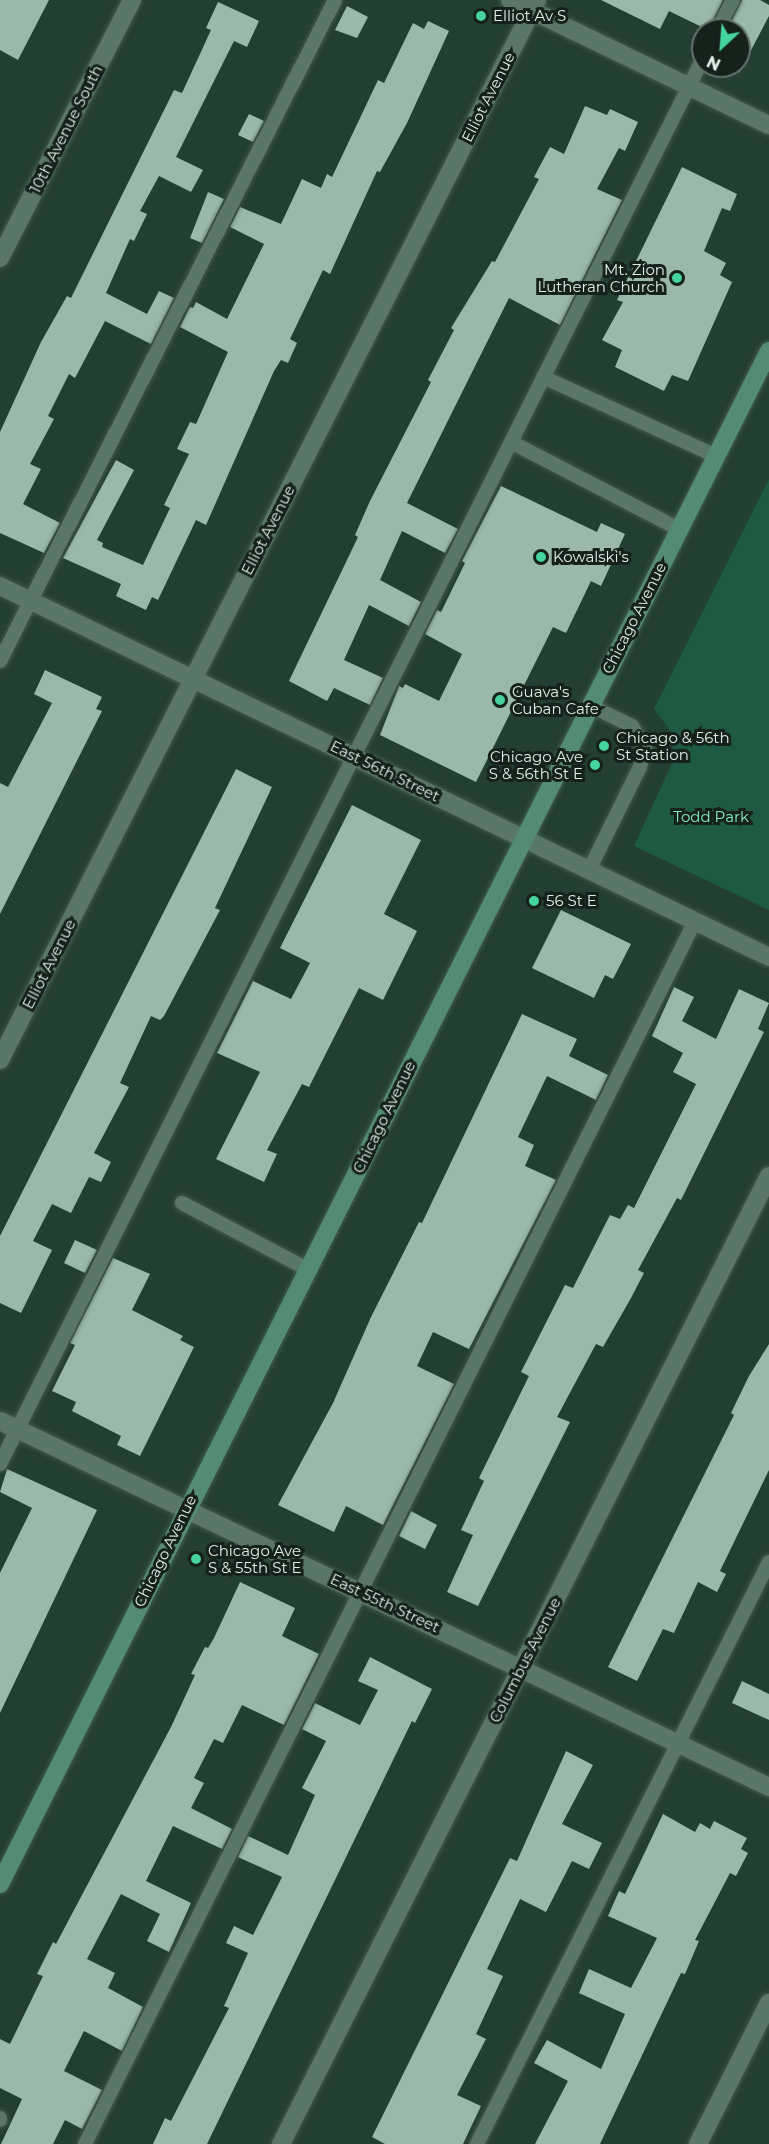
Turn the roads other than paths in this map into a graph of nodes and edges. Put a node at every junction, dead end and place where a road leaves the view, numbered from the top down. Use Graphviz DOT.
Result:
graph roads {
  1 [pos="132,0"];
  2 [pos="335,0"];
  3 [pos="510,0"];
  4 [pos="733,0"];
  5 [pos="534,5"];
  6 [pos="723,18"];
  7 [pos="693,78"];
  8 [pos="688,87"];
  9 [pos="769,125"];
  10 [pos="0,258"];
  11 [pos="769,351"];
  12 [pos="543,377"];
  13 [pos="511,442"];
  14 [pos="716,456"];
  15 [pos="679,529"];
  16 [pos="0,586"];
  17 [pos="30,601"];
  18 [pos="0,661"];
  19 [pos="193,679"];
  20 [pos="589,705"];
  21 [pos="354,756"];
  22 [pos="523,837"];
  23 [pos="589,870"];
  24 [pos="694,921"];
  25 [pos="769,957"];
  26 [pos="0,1060"];
  27 [pos="769,1176"];
  28 [pos="182,1203"];
  29 [pos="309,1270"];
  30 [pos="0,1421"];
  31 [pos="17,1430"];
  32 [pos="0,1464"];
  33 [pos="185,1511"];
  34 [pos="769,1562"];
  35 [pos="360,1592"];
  36 [pos="521,1669"];
  37 [pos="677,1743"];
  38 [pos="769,1787"];
  39 [pos="0,1884"];
  40 [pos="769,2003"];
  41 [pos="85,2144"];
  42 [pos="281,2144"];
  43 [pos="477,2144"];
  44 [pos="698,2144"];
  1 -- 10 [label="street, 10th Avenue South"];
  2 -- 17 [label="lane"];
  3 -- 5 [label="street"];
  4 -- 6 [label="lane"];
  5 -- 8 [label="street"];
  5 -- 19 [label="street, Elliot Avenue"];
  7 -- 8 [label="lane"];
  8 -- 9 [label="street"];
  8 -- 12 [label="lane"];
  11 -- 14 [label="street, Chicago Avenue"];
  12 -- 13 [label="lane"];
  12 -- 14 [label="lane"];
  13 -- 15 [label="lane"];
  13 -- 21 [label="lane"];
  14 -- 15 [label="street, Chicago Avenue"];
  15 -- 20 [label="street, Chicago Avenue"];
  16 -- 17 [label="street, East 56th Street"];
  17 -- 18 [label="lane"];
  17 -- 19 [label="street, East 56th Street"];
  19 -- 21 [label="street, East 56th Street"];
  19 -- 26 [label="street, Elliot Avenue"];
  20 -- 22 [label="street, Chicago Avenue"];
  20 -- 23 [label="lane"];
  21 -- 22 [label="street, East 56th Street"];
  21 -- 31 [label="lane"];
  22 -- 23 [label="street, East 56th Street"];
  22 -- 29 [label="street, Chicago Avenue"];
  23 -- 24 [label="street, East 56th Street"];
  24 -- 25 [label="street, East 56th Street"];
  24 -- 35 [label="lane"];
  27 -- 36 [label="street, Columbus Avenue"];
  28 -- 29 [label="lane"];
  29 -- 33 [label="street, Chicago Avenue"];
  30 -- 31 [label="street, East 55th Street"];
  31 -- 32 [label="lane"];
  31 -- 33 [label="street, East 55th Street"];
  33 -- 35 [label="street, East 55th Street"];
  33 -- 39 [label="street, Chicago Avenue"];
  34 -- 37 [label="lane"];
  35 -- 36 [label="street, East 55th Street"];
  35 -- 41 [label="lane"];
  36 -- 37 [label="street, East 55th Street"];
  36 -- 42 [label="street, Columbus Avenue"];
  37 -- 38 [label="street, East 55th Street"];
  37 -- 43 [label="lane"];
  40 -- 44 [label="street"];
}
